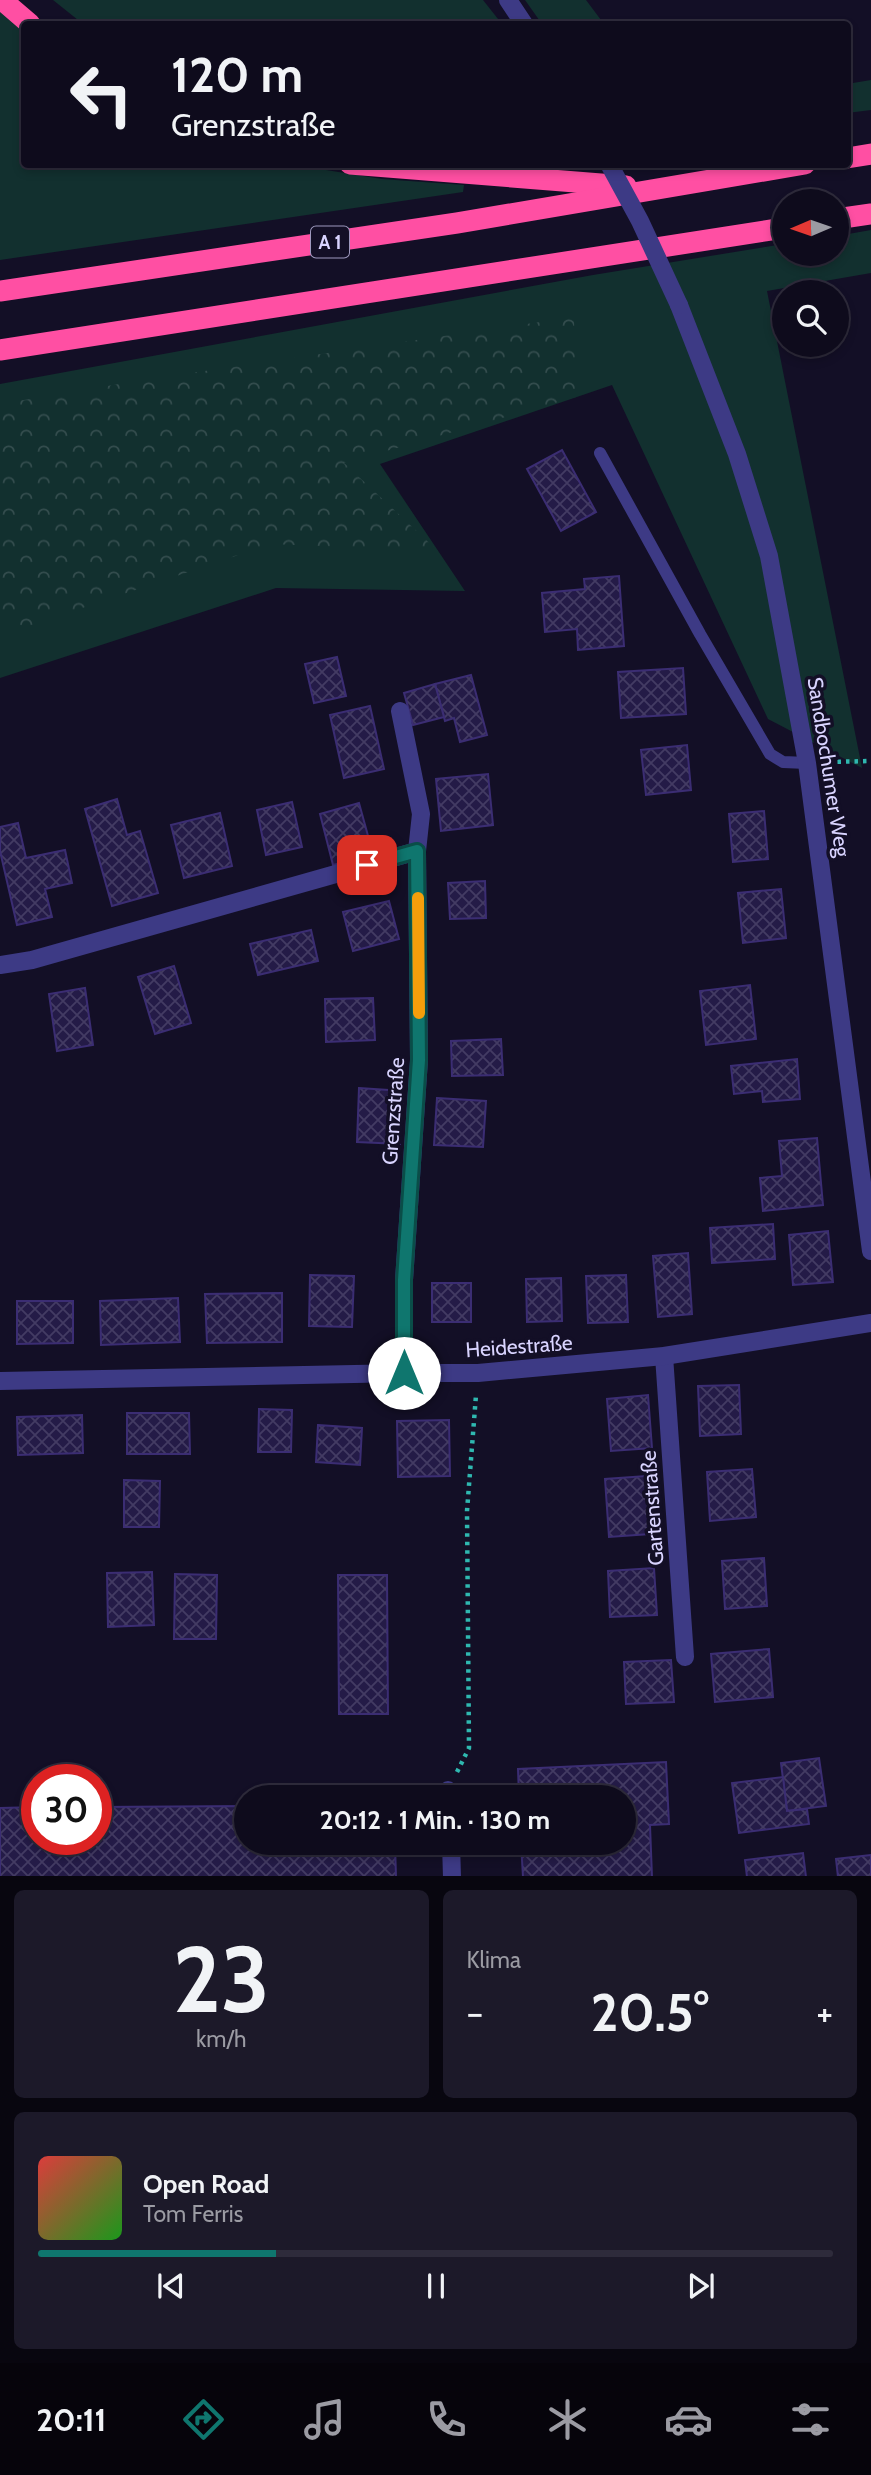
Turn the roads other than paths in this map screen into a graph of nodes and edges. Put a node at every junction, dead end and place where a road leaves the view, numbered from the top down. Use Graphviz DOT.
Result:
graph roads {
  1 [pos="2,0"];
  2 [pos="508,0"];
  3 [pos="26,21"];
  4 [pos="522,21"];
  5 [pos="871,154"];
  6 [pos="851,157"];
  7 [pos="402,168"];
  8 [pos="611,168"];
  9 [pos="782,168"];
  10 [pos="660,188"];
  11 [pos="871,214"];
  12 [pos="849,217"];
  13 [pos="772,230"];
  14 [pos="0,291"];
  15 [pos="0,350"];
  16 [pos="600,453"];
  17 [pos="400,710"];
  18 [pos="807,763"];
  19 [pos="417,851"];
  20 [pos="0,965"];
  21 [pos="871,1251"];
  22 [pos="871,1323"];
  23 [pos="664,1356"];
  24 [pos="404,1373"];
  25 [pos="0,1381"];
  26 [pos="685,1657"];
  27 [pos="451,1855"];
  28 [pos="452,1876"];
  1 -- 3 [label="highway"];
  2 -- 4 [label="street"];
  5 -- 6 [label="highway"];
  7 -- 10 [label="highway"];
  8 -- 18 [label="street, Sandbochumer Weg, bridge"];
  9 -- 10 [label="highway, A 1"];
  10 -- 14 [label="highway, A 1"];
  11 -- 12 [label="highway"];
  13 -- 15 [label="highway"];
  16 -- 18 [label="lane"];
  17 -- 19 [label="street, Grenzstraße"];
  18 -- 21 [label="street, Sandbochumer Weg"];
  19 -- 20 [label="street"];
  19 -- 24 [label="street, Grenzstraße"];
  22 -- 23 [label="street, Heidestraße"];
  23 -- 24 [label="street, Heidestraße"];
  23 -- 26 [label="street, Gartenstraße"];
  24 -- 25 [label="street, Heidestraße"];
  27 -- 28 [label="street"];
}
